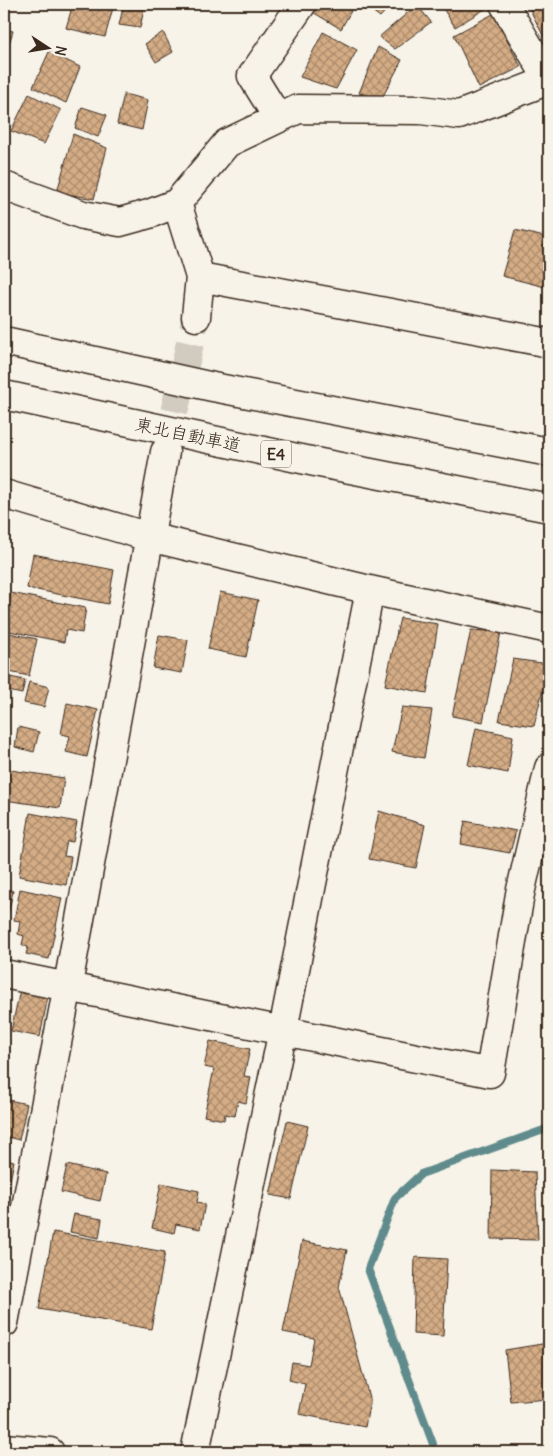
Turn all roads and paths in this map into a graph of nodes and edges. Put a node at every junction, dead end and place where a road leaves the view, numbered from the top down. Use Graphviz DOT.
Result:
graph roads {
  1 [pos="302,4"];
  2 [pos="504,4"];
  3 [pos="549,81"];
  4 [pos="278,118"];
  5 [pos="4,186"];
  6 [pos="177,203"];
  7 [pos="200,277"];
  8 [pos="196,317"];
  9 [pos="4,341"];
  10 [pos="549,343"];
  11 [pos="4,395"];
  12 [pos="164,452"];
  13 [pos="549,452"];
  14 [pos="4,494"];
  15 [pos="549,508"];
  16 [pos="149,537"];
  17 [pos="370,590"];
  18 [pos="549,629"];
  19 [pos="549,768"];
  20 [pos="539,859"];
  21 [pos="4,974"];
  22 [pos="68,985"];
  23 [pos="283,1030"];
  24 [pos="4,1323"];
  25 [pos="4,1448"];
  26 [pos="50,1452"];
  27 [pos="195,1452"];
  1 -- 4 [label="main road"];
  2 -- 3 [label="main road"];
  3 -- 4 [label="main road"];
  4 -- 6 [label="main road"];
  5 -- 6 [label="main road"];
  6 -- 7 [label="main road"];
  7 -- 8 [label="main road"];
  7 -- 10 [label="main road"];
  9 -- 13 [label="main road"];
  11 -- 15 [label="main road, 東北自動車道 / E4"];
  12 -- 16 [label="main road"];
  14 -- 16 [label="main road"];
  16 -- 17 [label="main road"];
  16 -- 22 [label="main road"];
  17 -- 18 [label="main road"];
  17 -- 23 [label="main road"];
  19 -- 20 [label="main road"];
  20 -- 23 [label="main road"];
  21 -- 22 [label="main road"];
  22 -- 23 [label="main road"];
  22 -- 24 [label="main road"];
  23 -- 27 [label="main road"];
  25 -- 26 [label="main road"];
}
